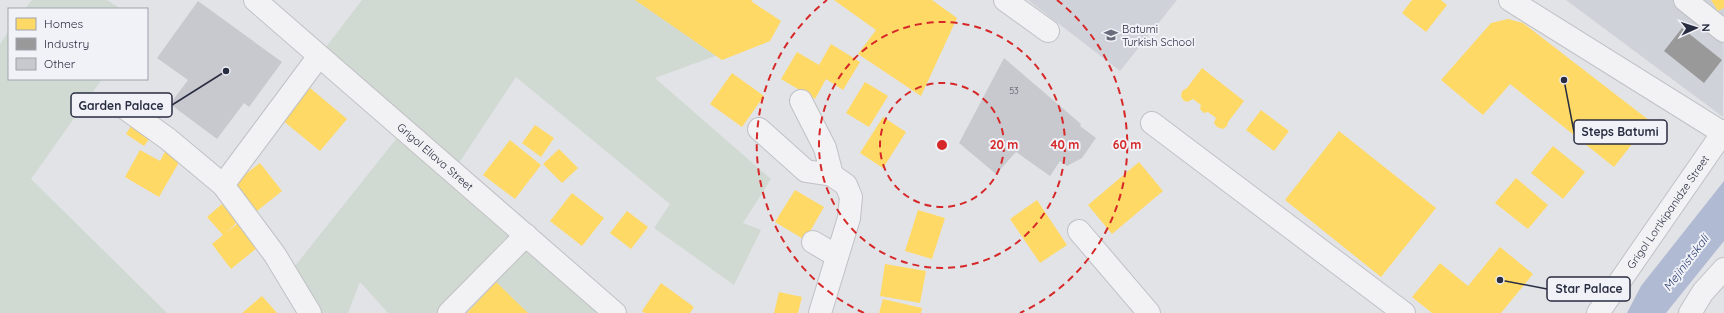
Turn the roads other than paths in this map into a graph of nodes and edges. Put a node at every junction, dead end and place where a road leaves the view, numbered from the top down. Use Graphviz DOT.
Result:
graph roads {
  1 [pos="255,0"];
  2 [pos="1005,0"];
  3 [pos="1510,0"];
  4 [pos="1685,0"];
  5 [pos="1048,31"];
  6 [pos="1724,31"];
  7 [pos="319,56"];
  8 [pos="801,101"];
  9 [pos="122,106"];
  10 [pos="1152,123"];
  11 [pos="759,128"];
  12 [pos="1723,132"];
  13 [pos="832,175"];
  14 [pos="223,185"];
  15 [pos="1080,231"];
  16 [pos="526,235"];
  17 [pos="814,242"];
  18 [pos="837,256"];
  19 [pos="1724,269"];
  20 [pos="310,313"];
  21 [pos="449,313"];
  22 [pos="615,313"];
  23 [pos="820,313"];
  24 [pos="1149,313"];
  25 [pos="1404,313"];
  26 [pos="1598,313"];
  27 [pos="1690,313"];
  1 -- 7 [label="street, Grigol Eliava Street"];
  2 -- 5 [label="street"];
  3 -- 12 [label="street"];
  4 -- 6 [label="street"];
  7 -- 14 [label="street"];
  7 -- 16 [label="street, Grigol Eliava Street"];
  8 -- 13 [label="street"];
  9 -- 14 [label="street"];
  10 -- 25 [label="street"];
  11 -- 13 [label="street"];
  12 -- 26 [label="street, Grigol Lortkipanidze Street"];
  13 -- 18 [label="street"];
  14 -- 20 [label="street"];
  15 -- 24 [label="street"];
  16 -- 21 [label="street"];
  16 -- 22 [label="street, Grigol Eliava Street"];
  17 -- 18 [label="street"];
  18 -- 23 [label="street"];
  19 -- 27 [label="street"];
}
